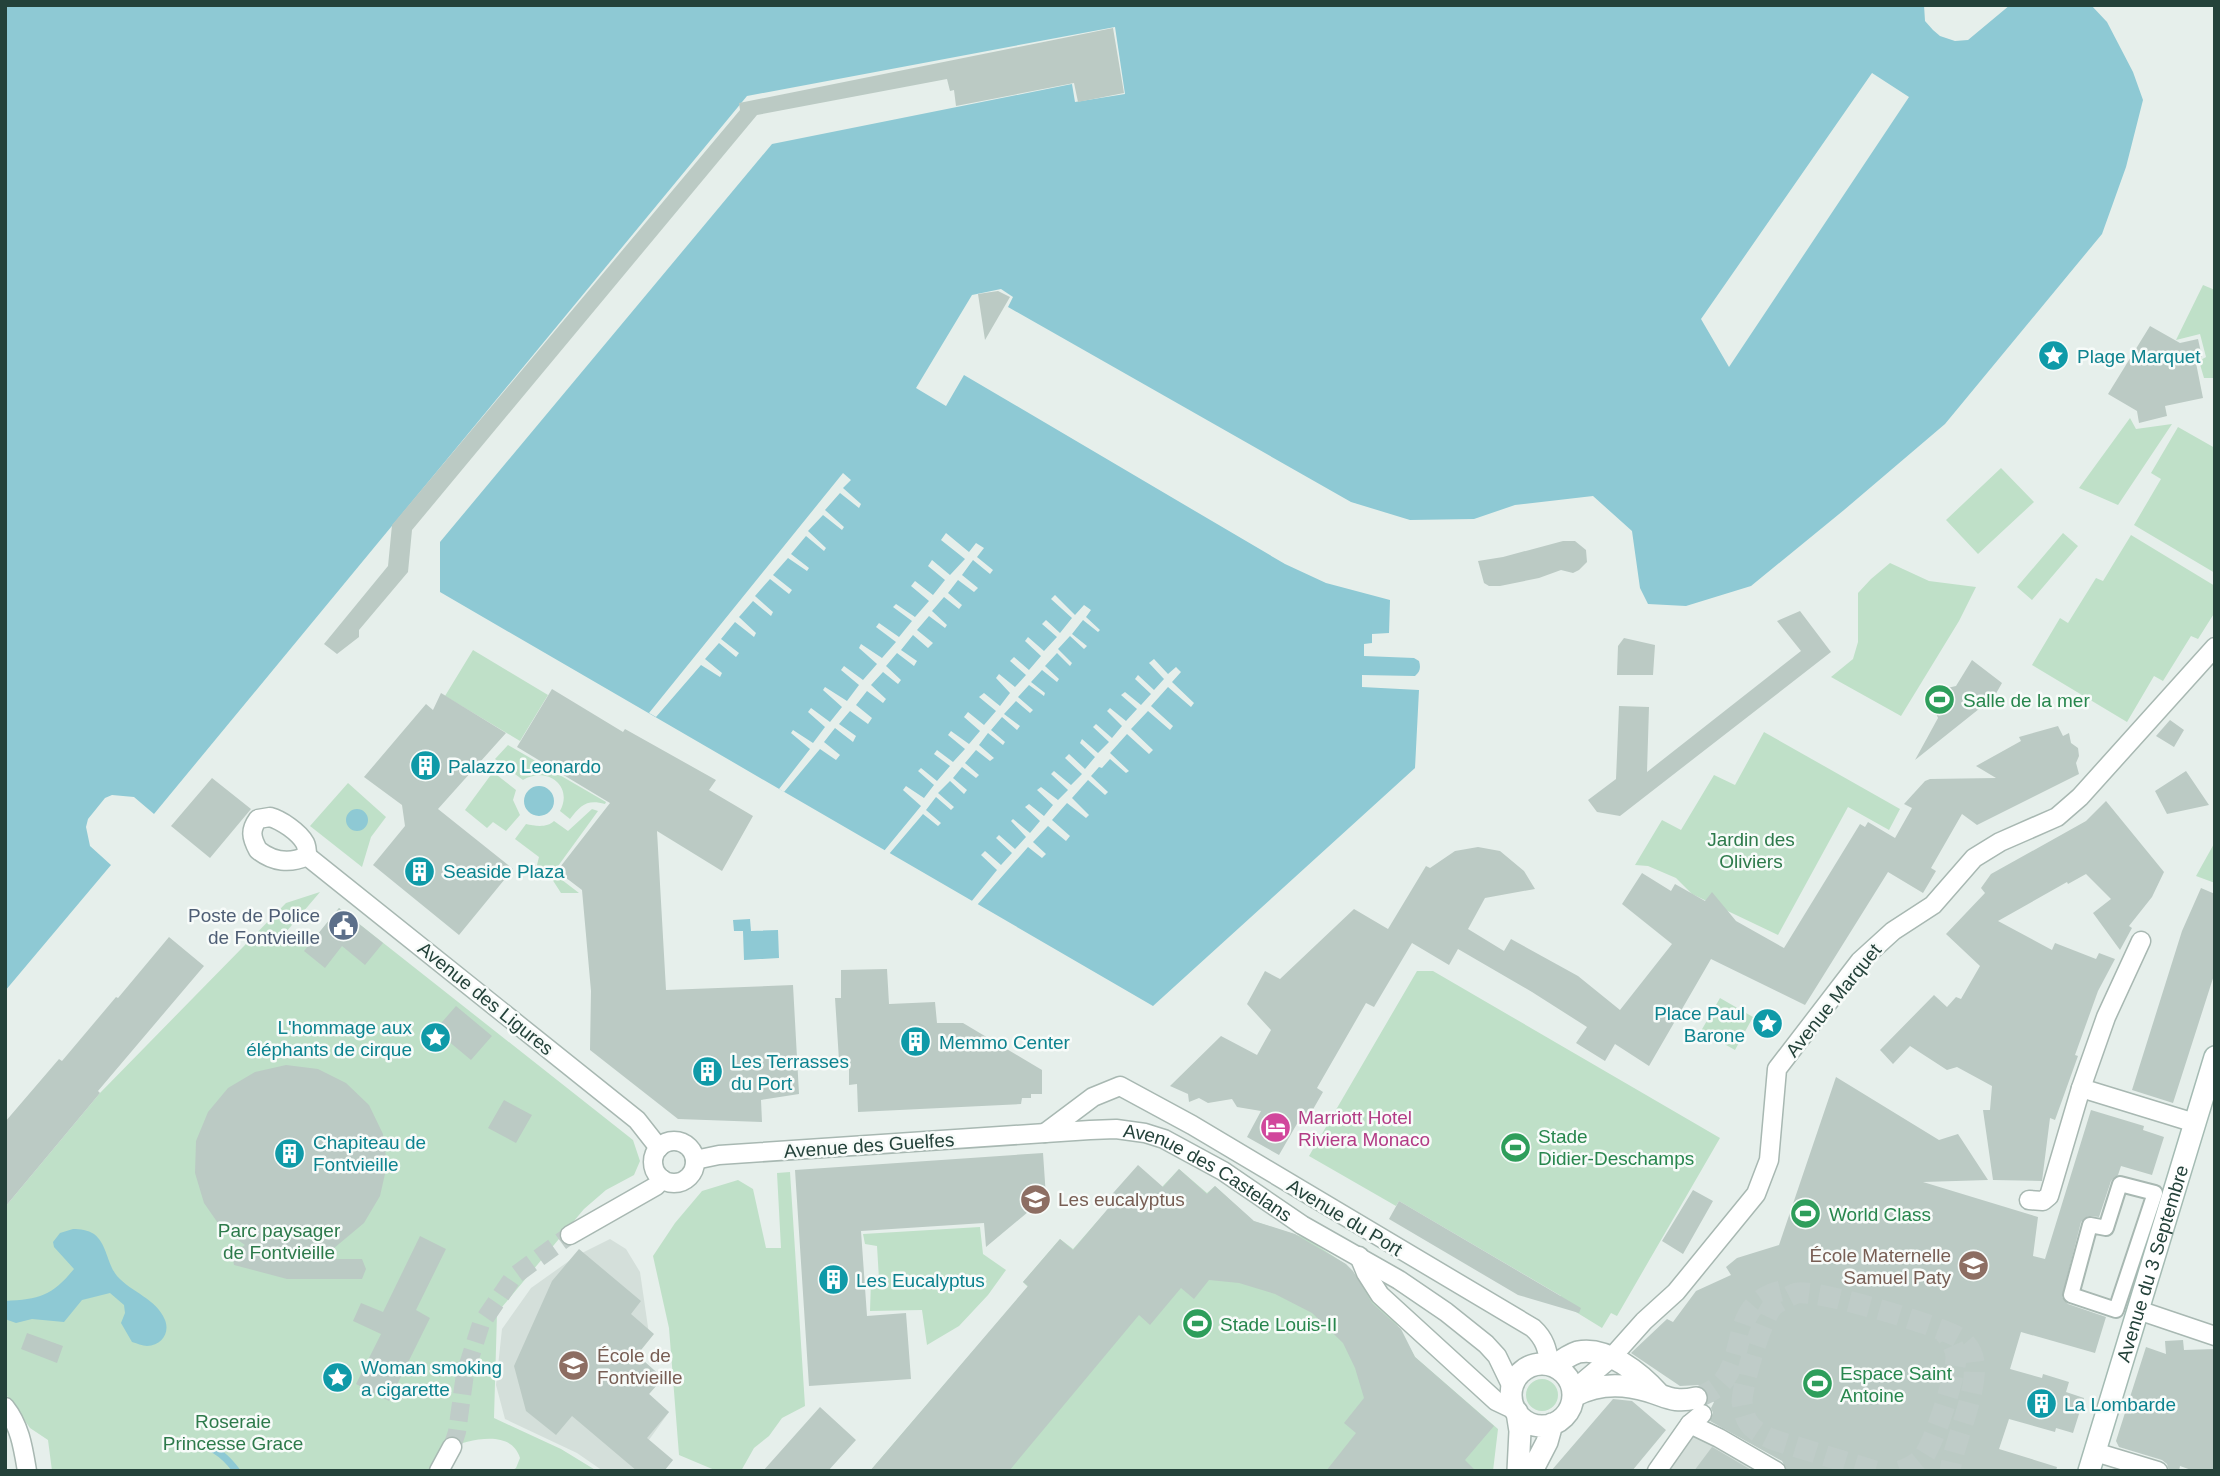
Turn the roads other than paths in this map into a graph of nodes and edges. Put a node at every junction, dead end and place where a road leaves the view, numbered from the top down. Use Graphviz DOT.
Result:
graph roads {
  1 [pos="2215,647"];
  2 [pos="307,856"];
  3 [pos="2141,941"];
  4 [pos="2215,1057"];
  5 [pos="2081,1088"];
  6 [pos="2194,1123"];
  7 [pos="1043,1134"];
  8 [pos="659,1147"];
  9 [pos="695,1160"];
  10 [pos="662,1179"];
  11 [pos="2155,1193"];
  12 [pos="2029,1200"];
  13 [pos="570,1235"];
  14 [pos="1359,1256"];
  15 [pos="2138,1310"];
  16 [pos="2215,1336"];
  17 [pos="1611,1358"];
  18 [pos="1552,1365"];
  19 [pos="1512,1387"];
  20 [pos="1573,1393"];
  21 [pos="1660,1395"];
  22 [pos="5,1407"];
  23 [pos="1516,1411"];
  24 [pos="1696,1412"];
  25 [pos="1552,1424"];
  26 [pos="452,1447"];
  27 [pos="2092,1461"];
  28 [pos="442,1470"];
  29 [pos="27,1471"];
  30 [pos="1518,1471"];
  31 [pos="1532,1471"];
  32 [pos="1657,1471"];
  33 [pos="1776,1471"];
  34 [pos="2158,1471"];
  1 -- 17 [label="street, Avenue Marquet"];
  2 -- 8 [label="street, Avenue des Ligures"];
  3 -- 5 [label="street"];
  4 -- 6 [label="street, Avenue du 3 Septembre"];
  5 -- 6 [label="street"];
  5 -- 12 [label="street"];
  6 -- 15 [label="street, Avenue du 3 Septembre"];
  7 -- 9 [label="street, Avenue des Guelfes"];
  7 -- 14 [label="street, Avenue des Castelans"];
  7 -- 18 [label="street, Avenue du Port"];
  8 -- 9 [label="street"];
  8 -- 10 [label="street"];
  9 -- 10 [label="street"];
  10 -- 13 [label="street"];
  11 -- 11 [label="street"];
  14 -- 19 [label="street, Avenue des Castelans"];
  14 -- 23 [label="street"];
  15 -- 16 [label="street"];
  15 -- 27 [label="street, Avenue du 3 Septembre"];
  17 -- 18 [label="street"];
  17 -- 20 [label="street, Avenue Marquet"];
  17 -- 21 [label="street"];
  18 -- 19 [label="street"];
  18 -- 20 [label="street"];
  19 -- 23 [label="street"];
  20 -- 21 [label="street"];
  20 -- 25 [label="street"];
  21 -- 24 [label="street"];
  22 -- 29 [label="street"];
  23 -- 25 [label="street"];
  23 -- 30 [label="street"];
  24 -- 32 [label="street"];
  24 -- 33 [label="street"];
  25 -- 31 [label="street"];
  26 -- 28 [label="street"];
  27 -- 34 [label="street"];
}
